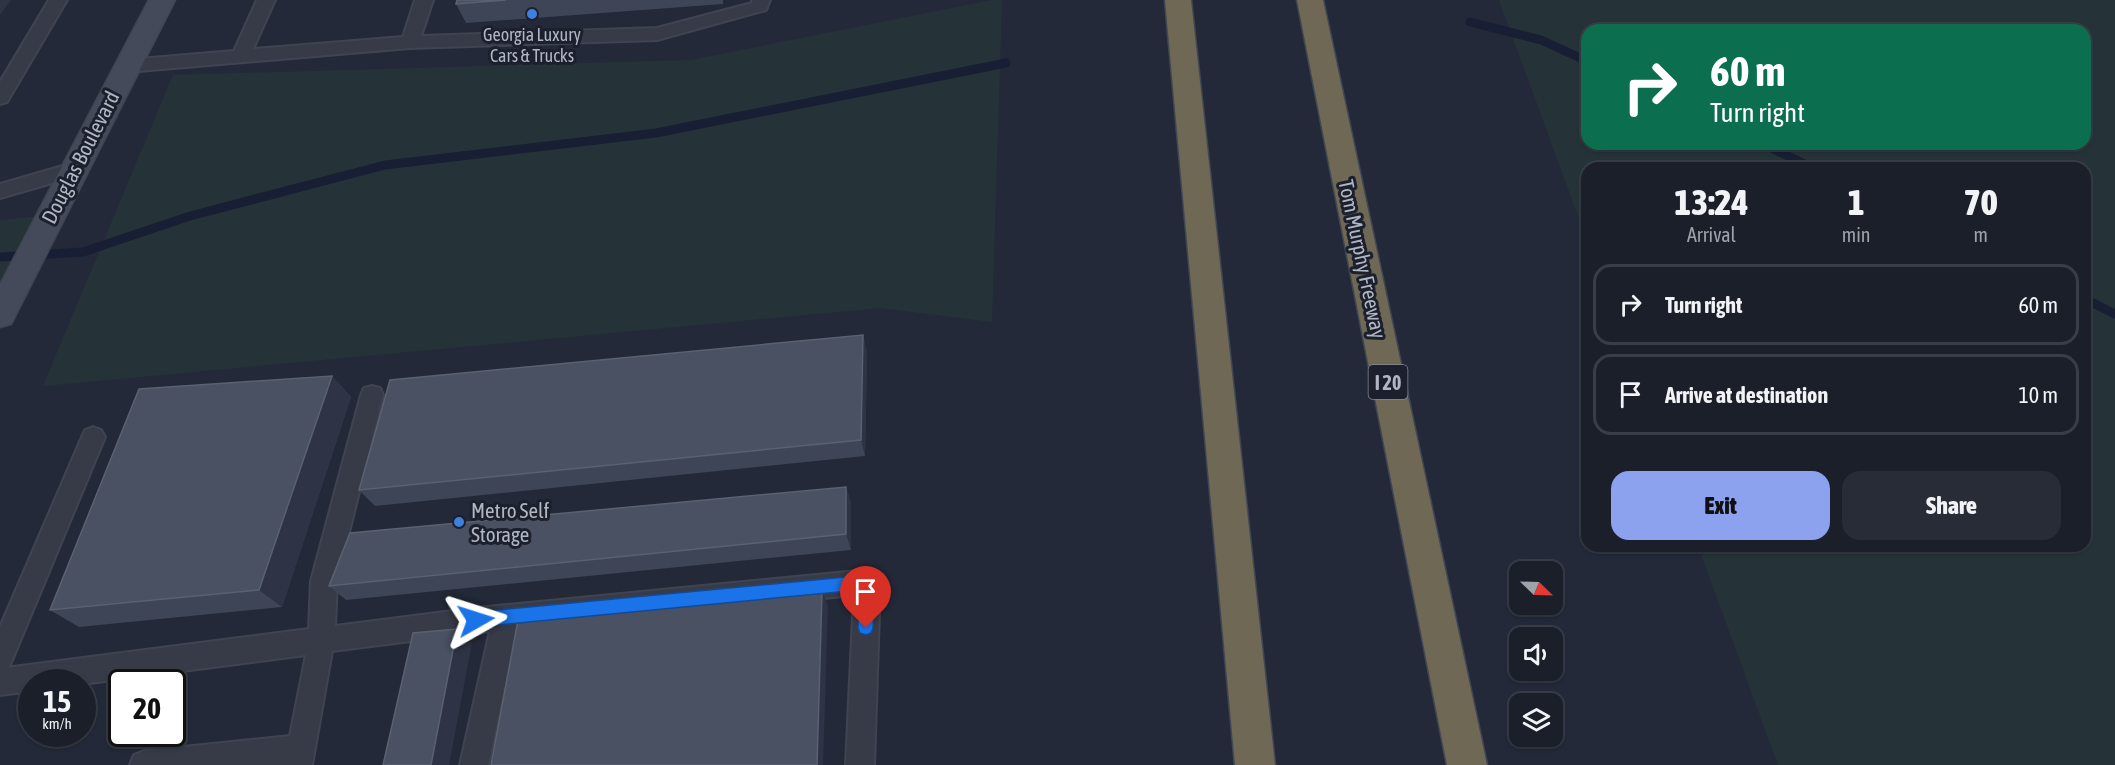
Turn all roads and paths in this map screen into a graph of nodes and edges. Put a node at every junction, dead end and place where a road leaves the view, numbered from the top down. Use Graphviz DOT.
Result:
graph roads {
  1 [pos="58,0"];
  2 [pos="162,0"];
  3 [pos="266,0"];
  4 [pos="424,0"];
  5 [pos="761,0"];
  6 [pos="1178,0"];
  7 [pos="1310,0"];
  8 [pos="410,42"];
  9 [pos="240,56"];
  10 [pos="128,66"];
  11 [pos="0,98"];
  12 [pos="74,170"];
  13 [pos="0,191"];
  14 [pos="0,315"];
  15 [pos="372,395"];
  16 [pos="93,437"];
  17 [pos="506,616"];
  18 [pos="321,642"];
  19 [pos="0,658"];
  20 [pos="0,682"];
  21 [pos="300,757"];
  22 [pos="144,765"];
  23 [pos="474,765"];
  24 [pos="860,765"];
  25 [pos="1255,765"];
  26 [pos="1467,765"];
  1 -- 11 [label="lane"];
  2 -- 10 [label="main road, Douglas Boulevard"];
  3 -- 9 [label="lane"];
  4 -- 8 [label="lane"];
  5 -- 8 [label="lane"];
  6 -- 25 [label="highway"];
  7 -- 26 [label="highway, Tom Murphy Freeway / I 20"];
  8 -- 9 [label="lane"];
  9 -- 10 [label="lane"];
  10 -- 12 [label="main road, Douglas Boulevard"];
  12 -- 13 [label="lane"];
  12 -- 14 [label="main road, Douglas Boulevard"];
  15 -- 18 [label="lane"];
  16 -- 19 [label="lane"];
  17 -- 18 [label="lane"];
  17 -- 23 [label="lane"];
  17 -- 24 [label="lane"];
  18 -- 20 [label="lane"];
  18 -- 21 [label="lane"];
  21 -- 22 [label="lane"];
}
